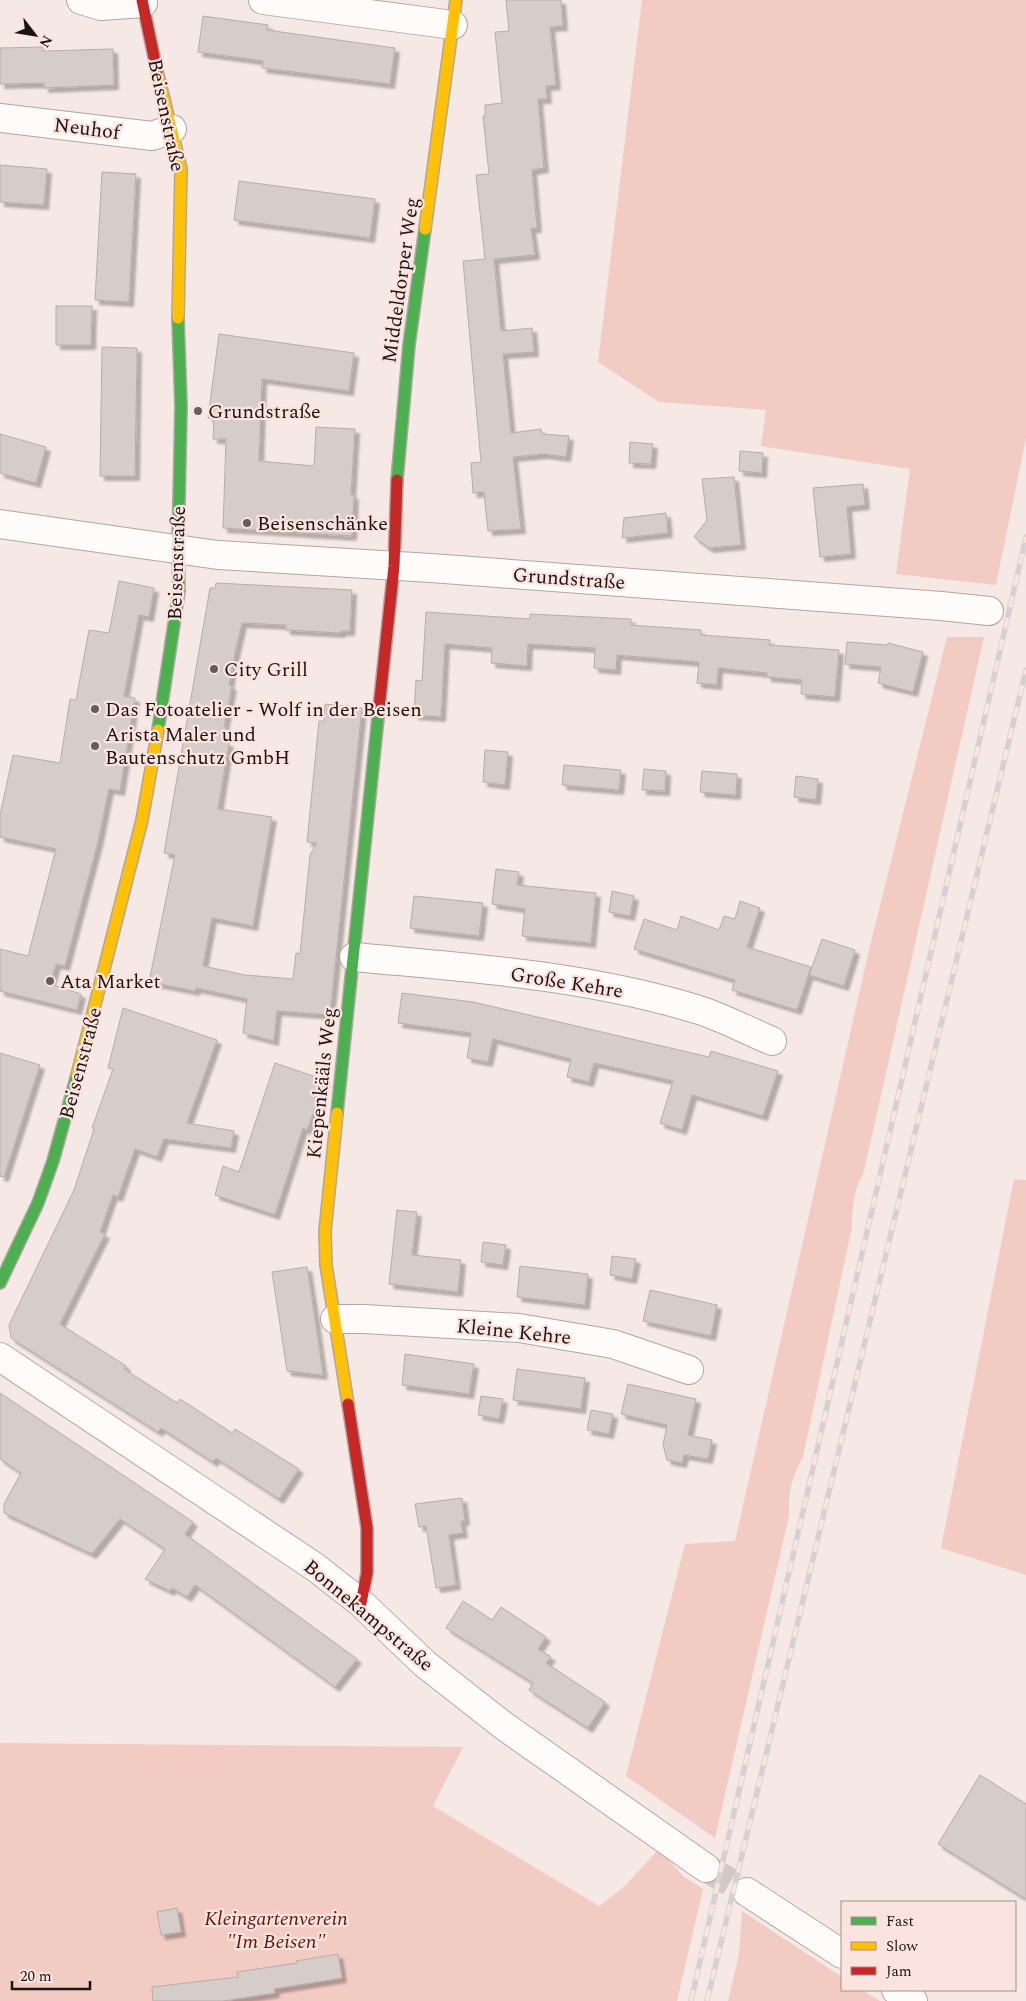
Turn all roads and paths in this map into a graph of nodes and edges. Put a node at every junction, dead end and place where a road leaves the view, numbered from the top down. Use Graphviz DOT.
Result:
graph roads {
  1 [pos="81,0"];
  2 [pos="262,0"];
  3 [pos="143,1"];
  4 [pos="294,2"];
  5 [pos="455,13"];
  6 [pos="0,118"];
  7 [pos="172,129"];
  8 [pos="0,524"];
  9 [pos="178,549"];
  10 [pos="394,566"];
  11 [pos="989,611"];
  12 [pos="354,957"];
  13 [pos="772,1042"];
  14 [pos="0,1284"];
  15 [pos="335,1319"];
  16 [pos="0,1356"];
  17 [pos="689,1370"];
  18 [pos="360,1603"];
  19 [pos="706,1868"];
  20 [pos="747,1892"];
  21 [pos="841,1953"];
  22 [pos="898,1991"];
  23 [pos="913,2001"];
  1 -- 3 [label="street, Beisenstraße"];
  2 -- 4 [label="street"];
  3 -- 7 [label="street, Beisenstraße"];
  4 -- 5 [label="street"];
  5 -- 10 [label="street, Middeldorper Weg"];
  6 -- 7 [label="street, Neuhof"];
  7 -- 9 [label="street, Beisenstraße"];
  8 -- 9 [label="street, Grundstraße"];
  9 -- 10 [label="street, Grundstraße"];
  9 -- 14 [label="street, Beisenstraße"];
  10 -- 11 [label="street, Grundstraße"];
  10 -- 12 [label="street, Kiepenkääls Weg"];
  12 -- 13 [label="street, Große Kehre"];
  12 -- 15 [label="street, Kiepenkääls Weg"];
  15 -- 17 [label="street, Kleine Kehre"];
  15 -- 18 [label="street, Kiepenkääls Weg"];
  16 -- 18 [label="street, Bonnekampstraße"];
  18 -- 19 [label="street, Bonnekampstraße"];
  20 -- 21 [label="street"];
  22 -- 23 [label="street"];
}
